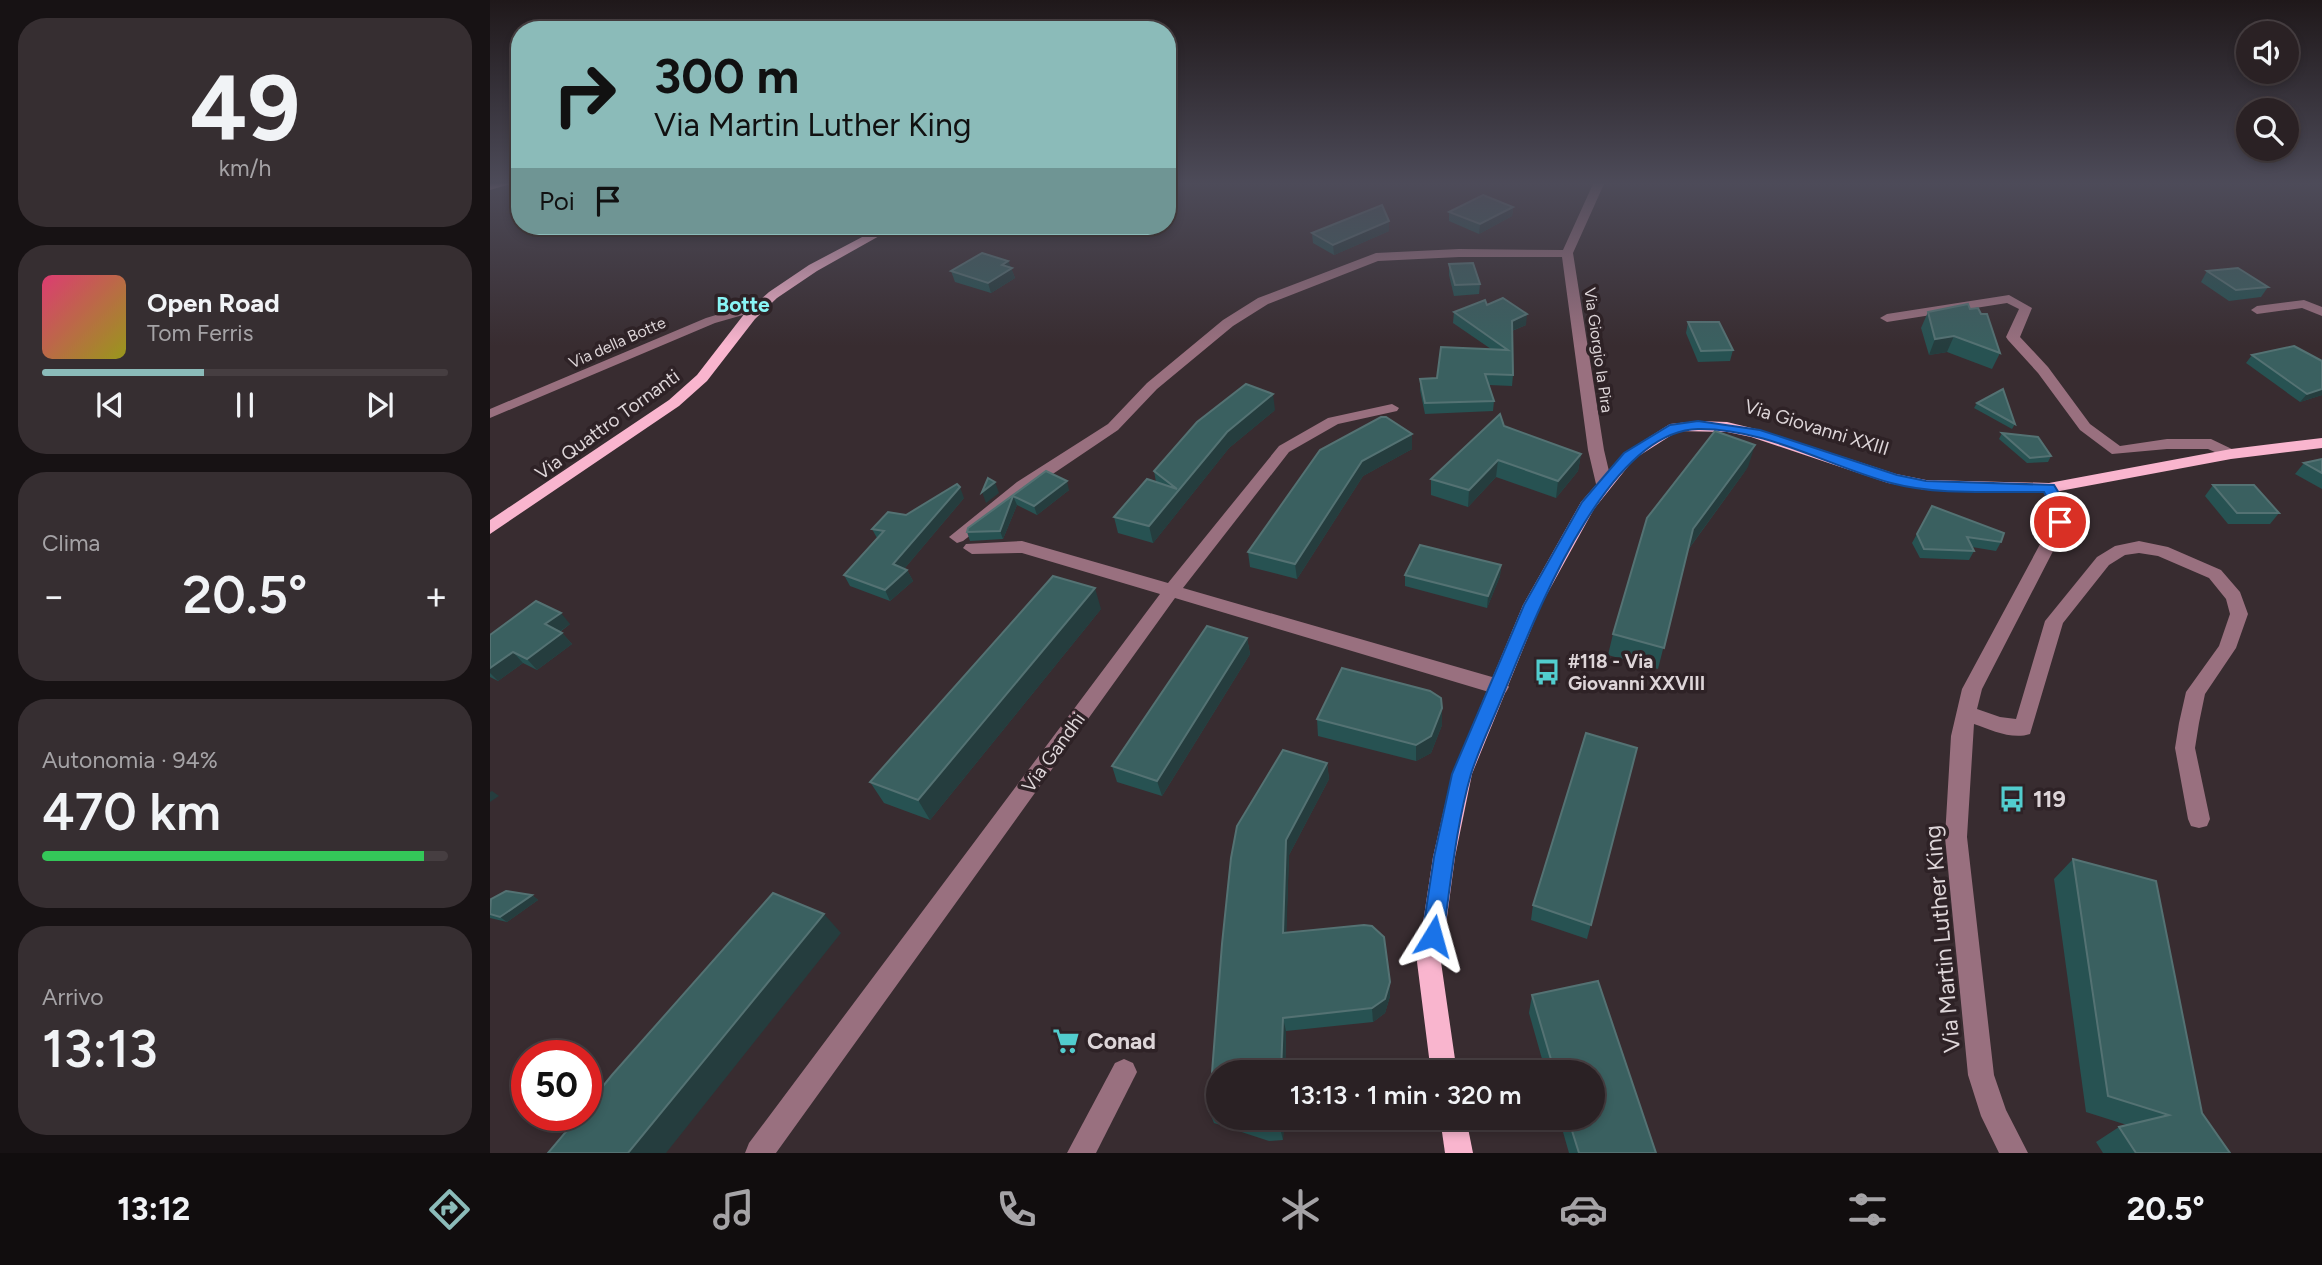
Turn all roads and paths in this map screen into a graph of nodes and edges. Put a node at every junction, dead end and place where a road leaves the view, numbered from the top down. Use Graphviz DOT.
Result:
graph roads {
  1 [pos="867,238"];
  2 [pos="1574,238"];
  3 [pos="1567,253"];
  4 [pos="759,306"];
  5 [pos="2257,310"];
  6 [pos="2322,312"];
  7 [pos="1887,318"];
  8 [pos="1392,408"];
  9 [pos="490,414"];
  10 [pos="2322,443"];
  11 [pos="2231,454"];
  12 [pos="1604,484"];
  13 [pos="2049,488"];
  14 [pos="490,528"];
  15 [pos="957,537"];
  16 [pos="972,548"];
  17 [pos="1172,590"];
  18 [pos="1499,687"];
  19 [pos="1966,713"];
  20 [pos="2199,820"];
  21 [pos="1442,1060"];
  22 [pos="1124,1072"];
  23 [pos="1454,1130"];
  24 [pos="759,1153"];
  25 [pos="1081,1153"];
  26 [pos="1459,1153"];
  27 [pos="2014,1153"];
  1 -- 4 [label="main road, Via Quattro Tornanti"];
  2 -- 3 [label="street"];
  3 -- 12 [label="street, Via Giorgio la Pira"];
  3 -- 15 [label="street"];
  4 -- 9 [label="street, Via della Botte"];
  4 -- 14 [label="main road, Via Quattro Tornanti"];
  5 -- 6 [label="street"];
  7 -- 11 [label="street"];
  8 -- 17 [label="street, Via Gandhi"];
  10 -- 11 [label="main road, Via Giovanni XXIII"];
  11 -- 13 [label="main road, Via Giovanni XXIII"];
  12 -- 13 [label="main road, Via Giovanni XXIII"];
  12 -- 18 [label="main road, Via Giovanni XXIII"];
  13 -- 19 [label="street, Via Martin Luther King"];
  16 -- 17 [label="street"];
  17 -- 18 [label="street"];
  17 -- 24 [label="street, Via Gandhi"];
  18 -- 21 [label="main road, Via Giovanni XXIII"];
  19 -- 20 [label="street"];
  19 -- 27 [label="street, Via Martin Luther King"];
  22 -- 25 [label="street"];
  23 -- 26 [label="main road"];
}
